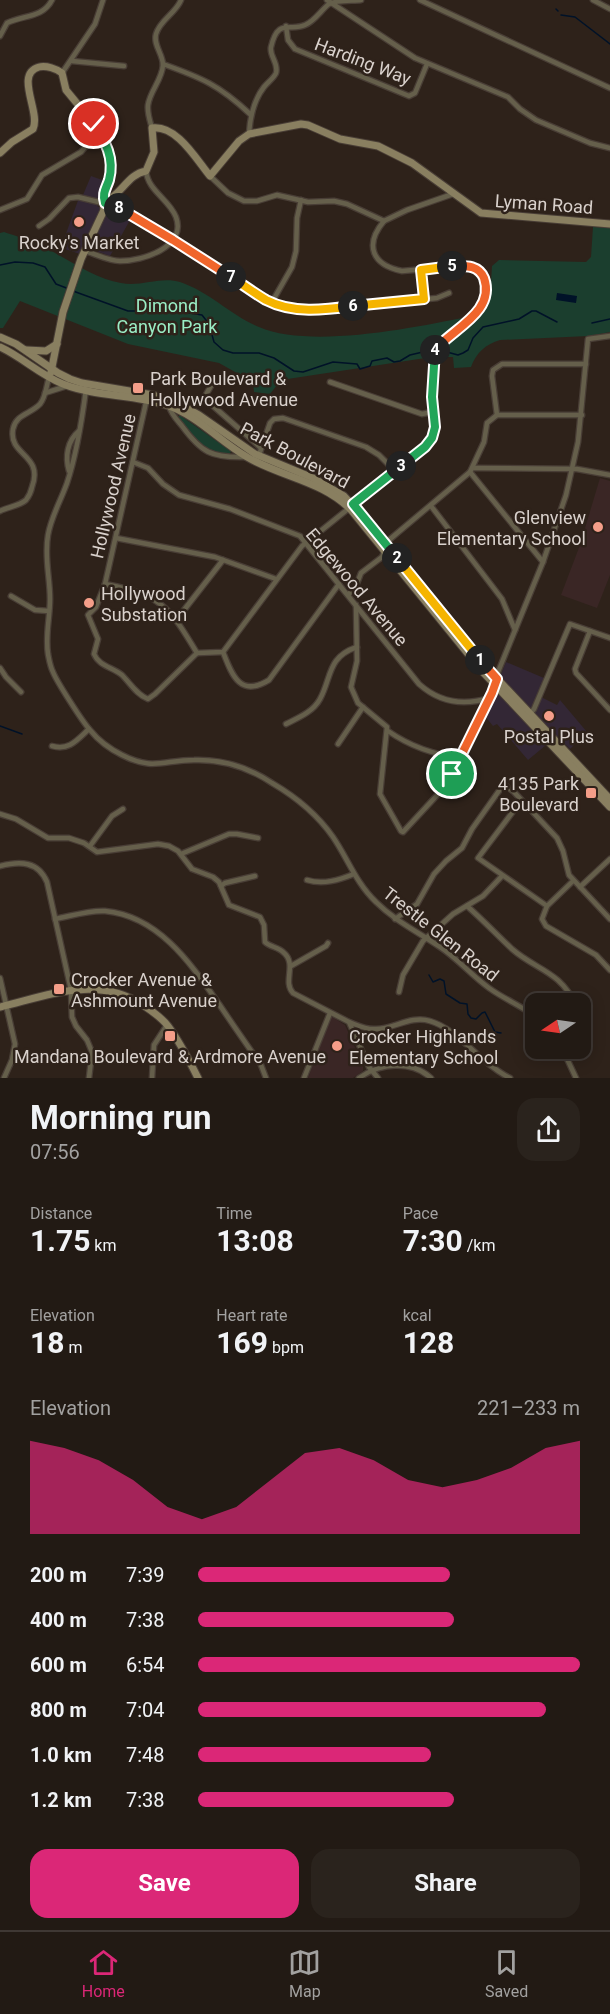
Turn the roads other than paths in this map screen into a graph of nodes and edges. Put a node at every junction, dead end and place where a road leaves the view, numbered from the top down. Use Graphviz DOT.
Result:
graph roads {
  1 [pos="52,0"];
  2 [pos="103,0"];
  3 [pos="182,0"];
  4 [pos="361,0"];
  5 [pos="420,0"];
  6 [pos="593,0"];
  7 [pos="329,1"];
  8 [pos="610,9"];
  9 [pos="286,26"];
  10 [pos="0,36"];
  11 [pos="72,61"];
  12 [pos="163,64"];
  13 [pos="427,64"];
  14 [pos="124,66"];
  15 [pos="62,73"];
  16 [pos="610,88"];
  17 [pos="250,114"];
  18 [pos="152,128"];
  19 [pos="99,131"];
  20 [pos="249,134"];
  21 [pos="610,148"];
  22 [pos="0,153"];
  23 [pos="146,171"];
  24 [pos="210,176"];
  25 [pos="453,194"];
  26 [pos="301,200"];
  27 [pos="105,203"];
  28 [pos="0,210"];
  29 [pos="384,221"];
  30 [pos="610,224"];
  31 [pos="39,226"];
  32 [pos="173,240"];
  33 [pos="85,250"];
  34 [pos="421,270"];
  35 [pos="449,293"];
  36 [pos="424,299"];
  37 [pos="272,302"];
  38 [pos="610,336"];
  39 [pos="0,337"];
  40 [pos="57,344"];
  41 [pos="0,347"];
  42 [pos="26,350"];
  43 [pos="586,364"];
  44 [pos="52,369"];
  45 [pos="49,378"];
  46 [pos="215,379"];
  47 [pos="330,382"];
  48 [pos="67,386"];
  49 [pos="87,387"];
  50 [pos="45,393"];
  51 [pos="147,397"];
  52 [pos="169,406"];
  53 [pos="432,412"];
  54 [pos="497,415"];
  55 [pos="582,415"];
  56 [pos="261,447"];
  57 [pos="246,457"];
  58 [pos="257,459"];
  59 [pos="133,462"];
  60 [pos="573,469"];
  61 [pos="472,470"];
  62 [pos="395,471"];
  63 [pos="610,475"];
  64 [pos="351,506"];
  65 [pos="431,506"];
  66 [pos="0,511"];
  67 [pos="116,538"];
  68 [pos="306,543"];
  69 [pos="386,548"];
  70 [pos="223,560"];
  71 [pos="543,562"];
  72 [pos="276,579"];
  73 [pos="105,584"];
  74 [pos="339,584"];
  75 [pos="11,596"];
  76 [pos="348,596"];
  77 [pos="356,605"];
  78 [pos="49,611"];
  79 [pos="177,619"];
  80 [pos="515,630"];
  81 [pos="590,631"];
  82 [pos="610,638"];
  83 [pos="357,647"];
  84 [pos="223,652"];
  85 [pos="197,653"];
  86 [pos="0,668"];
  87 [pos="496,682"];
  88 [pos="21,692"];
  89 [pos="489,698"];
  90 [pos="363,707"];
  91 [pos="610,710"];
  92 [pos="528,716"];
  93 [pos="286,724"];
  94 [pos="89,729"];
  95 [pos="388,731"];
  96 [pos="338,744"];
  97 [pos="52,746"];
  98 [pos="462,758"];
  99 [pos="610,798"];
  100 [pos="521,801"];
  101 [pos="610,807"];
  102 [pos="123,809"];
  103 [pos="0,814"];
  104 [pos="258,838"];
  105 [pos="90,846"];
  106 [pos="181,854"];
  107 [pos="610,859"];
  108 [pos="0,866"];
  109 [pos="354,874"];
  110 [pos="255,876"];
  111 [pos="502,876"];
  112 [pos="307,880"];
  113 [pos="573,881"];
  114 [pos="221,886"];
  115 [pos="580,887"];
  116 [pos="467,906"];
  117 [pos="547,906"];
  118 [pos="55,919"];
  119 [pos="610,919"];
  120 [pos="395,920"];
  121 [pos="427,938"];
  122 [pos="328,943"];
  123 [pos="291,966"];
  124 [pos="610,970"];
  125 [pos="0,978"];
  126 [pos="71,990"];
  127 [pos="399,992"];
  128 [pos="569,993"];
  129 [pos="3,1006"];
  130 [pos="525,1008"];
  131 [pos="330,1013"];
  132 [pos="349,1022"];
  133 [pos="168,1025"];
  134 [pos="567,1059"];
  135 [pos="372,1071"];
  136 [pos="4,1078"];
  137 [pos="89,1078"];
  138 [pos="152,1078"];
  139 [pos="198,1078"];
  140 [pos="266,1078"];
  141 [pos="304,1078"];
  142 [pos="359,1078"];
  143 [pos="378,1078"];
  144 [pos="430,1078"];
  145 [pos="510,1078"];
  146 [pos="576,1078"];
  1 -- 10 [label="street"];
  2 -- 11 [label="street"];
  3 -- 12 [label="street"];
  4 -- 7 [label="street"];
  5 -- 16 [label="street"];
  6 -- 8 [label="street"];
  7 -- 9 [label="street"];
  7 -- 13 [label="street"];
  9 -- 13 [label="street, Harding Way"];
  9 -- 17 [label="street"];
  11 -- 14 [label="street"];
  11 -- 15 [label="street"];
  12 -- 17 [label="street"];
  12 -- 18 [label="street"];
  13 -- 21 [label="street"];
  15 -- 19 [label="street"];
  15 -- 22 [label="street"];
  17 -- 20 [label="street"];
  18 -- 23 [label="street"];
  18 -- 24 [label="street"];
  19 -- 27 [label="street"];
  19 -- 28 [label="street"];
  20 -- 24 [label="street"];
  20 -- 25 [label="street, Lyman Road"];
  23 -- 27 [label="street"];
  23 -- 32 [label="street"];
  24 -- 26 [label="street"];
  25 -- 29 [label="street"];
  25 -- 30 [label="street, Lyman Road"];
  26 -- 29 [label="street"];
  26 -- 37 [label="street"];
  27 -- 31 [label="street"];
  27 -- 32 [label="street"];
  27 -- 33 [label="street"];
  29 -- 34 [label="street"];
  32 -- 33 [label="street"];
  32 -- 37 [label="street"];
  33 -- 40 [label="street"];
  34 -- 36 [label="street"];
  34 -- 53 [label="street"];
  35 -- 36 [label="street"];
  36 -- 37 [label="street"];
  38 -- 43 [label="street"];
  39 -- 42 [label="street, Park Boulevard"];
  40 -- 42 [label="street"];
  40 -- 44 [label="street"];
  41 -- 45 [label="street, Park Boulevard"];
  42 -- 44 [label="street, Park Boulevard"];
  43 -- 54 [label="street"];
  43 -- 55 [label="street"];
  44 -- 45 [label="street"];
  44 -- 49 [label="street, Park Boulevard"];
  45 -- 48 [label="street, Park Boulevard"];
  45 -- 50 [label="street"];
  46 -- 56 [label="street"];
  47 -- 53 [label="street"];
  48 -- 49 [label="street, Park Boulevard"];
  48 -- 50 [label="street"];
  49 -- 51 [label="street, Park Boulevard"];
  49 -- 78 [label="street, Trestle Glen Road"];
  50 -- 66 [label="street"];
  51 -- 52 [label="street, Park Boulevard"];
  51 -- 58 [label="street, Park Boulevard"];
  51 -- 59 [label="street, Hollywood Avenue"];
  52 -- 57 [label="street, Park Boulevard"];
  52 -- 57 [label="street, Park Boulevard"];
  53 -- 62 [label="street"];
  54 -- 55 [label="street"];
  54 -- 61 [label="street"];
  55 -- 60 [label="street"];
  56 -- 58 [label="street"];
  56 -- 62 [label="street"];
  57 -- 58 [label="street, Park Boulevard"];
  58 -- 64 [label="street, Park Boulevard"];
  59 -- 67 [label="street, Hollywood Avenue"];
  59 -- 68 [label="street, Edgewood Avenue"];
  60 -- 61 [label="street"];
  60 -- 63 [label="street"];
  60 -- 71 [label="street"];
  61 -- 65 [label="street"];
  61 -- 71 [label="street"];
  62 -- 64 [label="street"];
  64 -- 68 [label="street"];
  64 -- 69 [label="street, Park Boulevard"];
  65 -- 69 [label="street"];
  65 -- 80 [label="street"];
  67 -- 70 [label="street"];
  67 -- 73 [label="street, Hollywood Avenue"];
  68 -- 72 [label="street"];
  68 -- 74 [label="street, Edgewood Avenue"];
  69 -- 76 [label="street"];
  69 -- 87 [label="street, Park Boulevard"];
  70 -- 72 [label="street"];
  70 -- 79 [label="street"];
  71 -- 80 [label="street"];
  72 -- 84 [label="street"];
  73 -- 79 [label="street"];
  73 -- 85 [label="street, Hollywood Avenue"];
  74 -- 76 [label="street, Edgewood Avenue"];
  74 -- 84 [label="street"];
  75 -- 78 [label="street"];
  76 -- 77 [label="street, Edgewood Avenue"];
  77 -- 83 [label="street"];
  77 -- 89 [label="street, Edgewood Avenue"];
  78 -- 94 [label="street, Trestle Glen Road"];
  79 -- 85 [label="street"];
  80 -- 87 [label="street"];
  81 -- 82 [label="street"];
  81 -- 91 [label="street"];
  81 -- 92 [label="street"];
  83 -- 90 [label="street"];
  83 -- 93 [label="street"];
  84 -- 85 [label="street"];
  86 -- 88 [label="street"];
  87 -- 89 [label="street"];
  87 -- 92 [label="street, Park Boulevard"];
  89 -- 98 [label="street"];
  90 -- 95 [label="street"];
  90 -- 96 [label="street"];
  92 -- 99 [label="street, Park Boulevard"];
  92 -- 101 [label="street, Park Boulevard"];
  94 -- 97 [label="street"];
  94 -- 109 [label="street, Trestle Glen Road"];
  95 -- 98 [label="street"];
  95 -- 98 [label="street"];
  100 -- 111 [label="street"];
  100 -- 113 [label="street"];
  100 -- 120 [label="street"];
  102 -- 105 [label="street"];
  103 -- 105 [label="street"];
  104 -- 106 [label="street"];
  105 -- 106 [label="street"];
  106 -- 114 [label="street"];
  107 -- 115 [label="street"];
  108 -- 118 [label="street"];
  109 -- 112 [label="street"];
  109 -- 120 [label="street, Trestle Glen Road"];
  110 -- 114 [label="street"];
  111 -- 116 [label="street"];
  111 -- 117 [label="street"];
  113 -- 115 [label="street"];
  113 -- 117 [label="street"];
  114 -- 123 [label="street"];
  115 -- 119 [label="street"];
  116 -- 121 [label="street"];
  116 -- 128 [label="street"];
  117 -- 124 [label="street"];
  118 -- 126 [label="street"];
  118 -- 140 [label="street"];
  120 -- 121 [label="street, Trestle Glen Road"];
  121 -- 127 [label="street"];
  121 -- 130 [label="street, Trestle Glen Road"];
  122 -- 123 [label="street"];
  123 -- 131 [label="street"];
  125 -- 129 [label="street"];
  126 -- 129 [label="street"];
  126 -- 133 [label="street"];
  126 -- 137 [label="street"];
  129 -- 136 [label="street"];
  131 -- 132 [label="street"];
  131 -- 141 [label="street"];
  132 -- 135 [label="street"];
  132 -- 145 [label="street"];
  133 -- 138 [label="street"];
  133 -- 139 [label="street"];
  134 -- 146 [label="street"];
  135 -- 142 [label="street"];
  135 -- 143 [label="street"];
  135 -- 144 [label="street"];
}
